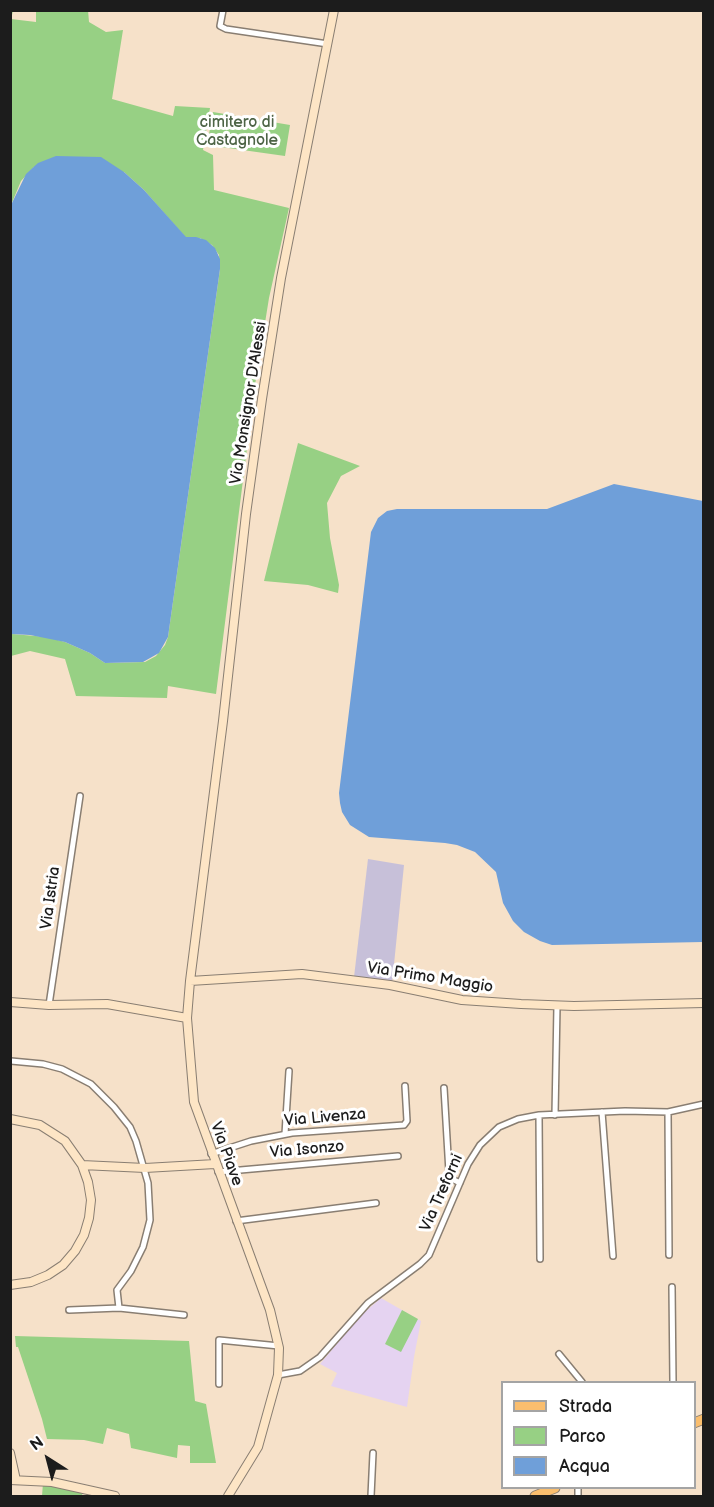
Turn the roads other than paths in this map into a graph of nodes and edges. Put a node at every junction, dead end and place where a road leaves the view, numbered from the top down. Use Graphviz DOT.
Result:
graph roads {
  1 [pos="223,10"];
  2 [pos="334,10"];
  3 [pos="327,45"];
  4 [pos="80,796"];
  5 [pos="213,803"];
  6 [pos="190,981"];
  7 [pos="10,1002"];
  8 [pos="704,1003"];
  9 [pos="49,1005"];
  10 [pos="557,1006"];
  11 [pos="187,1018"];
  12 [pos="10,1061"];
  13 [pos="289,1071"];
  14 [pos="405,1086"];
  15 [pos="444,1088"];
  16 [pos="704,1104"];
  17 [pos="602,1112"];
  18 [pos="668,1112"];
  19 [pos="539,1115"];
  20 [pos="555,1115"];
  21 [pos="10,1119"];
  22 [pos="285,1134"];
  23 [pos="211,1154"];
  24 [pos="398,1156"];
  25 [pos="82,1165"];
  26 [pos="145,1168"];
  27 [pos="216,1168"];
  28 [pos="460,1183"];
  29 [pos="376,1203"];
  30 [pos="236,1221"];
  31 [pos="669,1255"];
  32 [pos="613,1256"];
  33 [pos="540,1259"];
  34 [pos="10,1285"];
  35 [pos="672,1287"];
  36 [pos="119,1308"];
  37 [pos="69,1310"];
  38 [pos="184,1315"];
  39 [pos="279,1346"];
  40 [pos="559,1354"];
  41 [pos="279,1375"];
  42 [pos="580,1381"];
  43 [pos="673,1381"];
  44 [pos="219,1384"];
  45 [pos="10,1453"];
  46 [pos="373,1454"];
  47 [pos="13,1480"];
  48 [pos="553,1489"];
  49 [pos="87,1493"];
  50 [pos="115,1497"];
  51 [pos="228,1497"];
  52 [pos="371,1497"];
  53 [pos="535,1497"];
  1 -- 3 [label="street"];
  2 -- 3 [label="main road, Via Monsignor D'Alessi"];
  3 -- 5 [label="main road, Via Monsignor D'Alessi"];
  4 -- 9 [label="street, Via Istria"];
  5 -- 6 [label="main road, Via Piave"];
  6 -- 10 [label="main road, Via Primo Maggio"];
  6 -- 11 [label="main road, Via Piave"];
  7 -- 9 [label="main road"];
  8 -- 10 [label="main road, Via Primo Maggio"];
  9 -- 11 [label="main road"];
  10 -- 20 [label="street"];
  11 -- 23 [label="main road, Via Piave"];
  12 -- 26 [label="street"];
  13 -- 22 [label="street"];
  14 -- 22 [label="street, Via Livenza"];
  15 -- 28 [label="street"];
  16 -- 18 [label="street, Via Treforni"];
  17 -- 18 [label="street, Via Treforni"];
  17 -- 20 [label="street, Via Treforni"];
  17 -- 32 [label="street"];
  18 -- 31 [label="street"];
  19 -- 20 [label="street, Via Treforni"];
  19 -- 28 [label="street, Via Treforni"];
  19 -- 33 [label="street"];
  21 -- 25 [label="main road"];
  22 -- 23 [label="street, Via Livenza"];
  23 -- 27 [label="main road, Via Piave"];
  24 -- 27 [label="street, Via Isonzo"];
  25 -- 26 [label="main road"];
  25 -- 34 [label="main road"];
  26 -- 27 [label="main road"];
  26 -- 36 [label="street"];
  27 -- 30 [label="main road, Via Piave"];
  28 -- 41 [label="street, Via Treforni"];
  29 -- 30 [label="street"];
  30 -- 39 [label="main road, Via Piave"];
  35 -- 43 [label="street"];
  36 -- 37 [label="street"];
  36 -- 38 [label="street"];
  39 -- 41 [label="main road, Via Piave"];
  39 -- 44 [label="street"];
  40 -- 42 [label="street"];
  41 -- 51 [label="main road, Via Piave"];
  45 -- 47 [label="main road"];
  46 -- 52 [label="street"];
  47 -- 49 [label="main road"];
  48 -- 53 [label="main road"];
  49 -- 50 [label="main road"];
}
